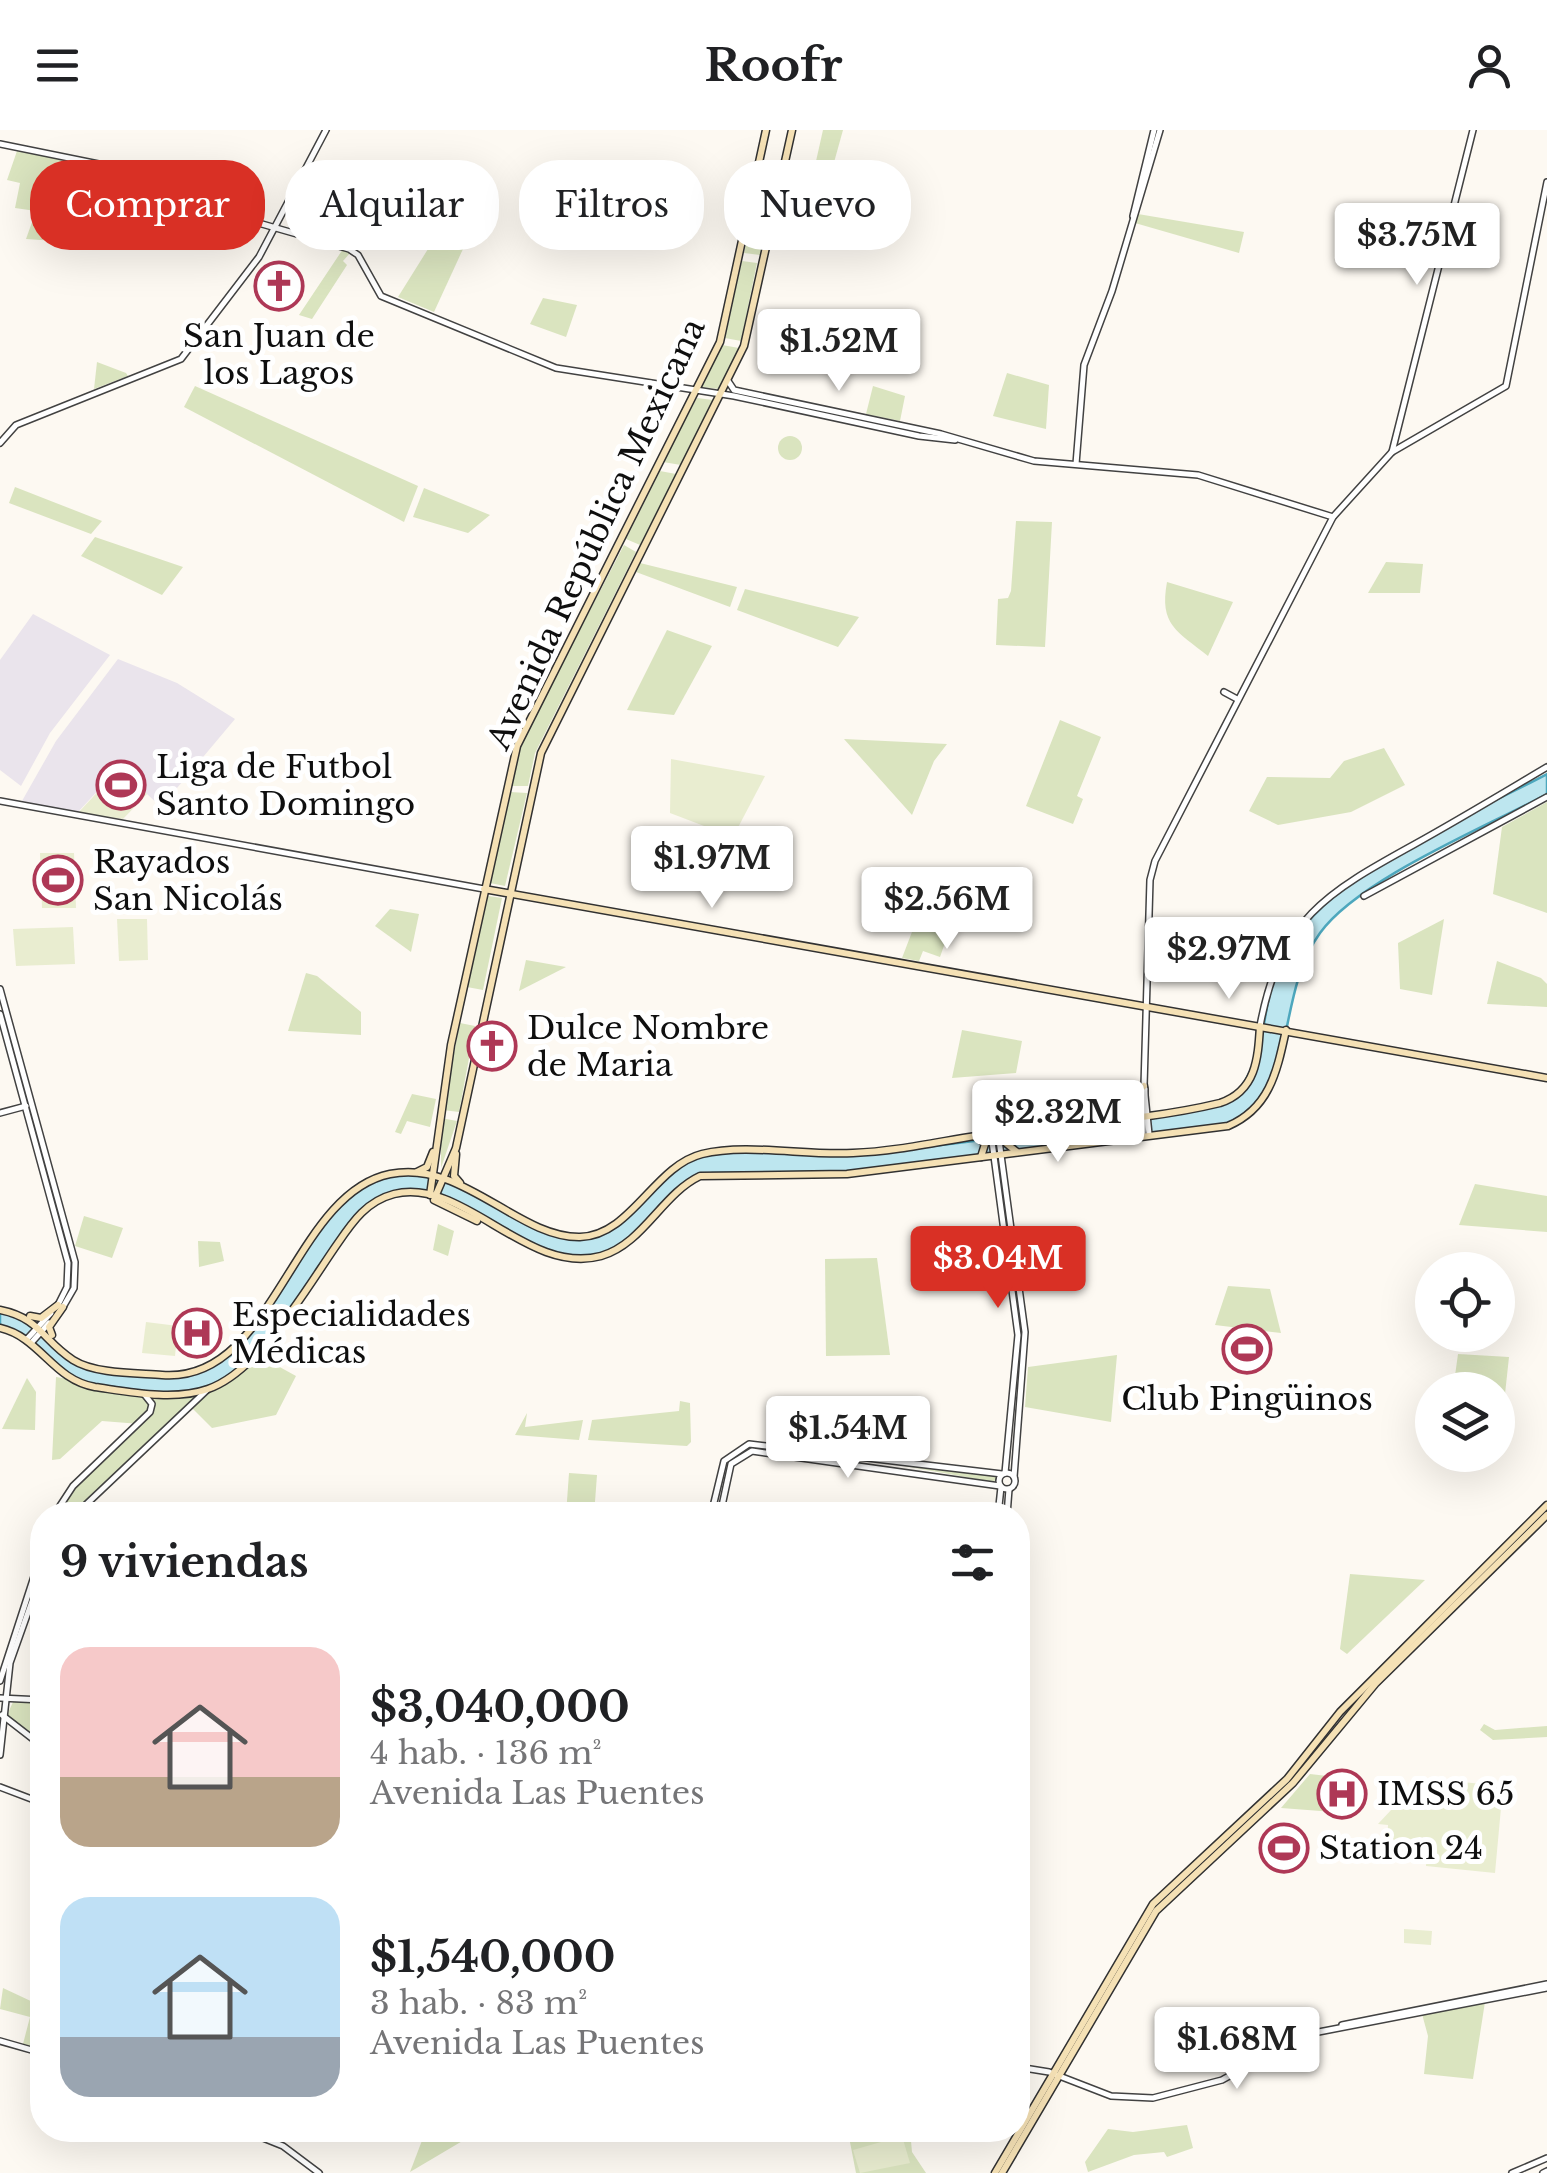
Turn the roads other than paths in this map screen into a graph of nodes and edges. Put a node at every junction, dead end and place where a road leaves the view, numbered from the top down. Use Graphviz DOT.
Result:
graph roads {
  1 [pos="326,130"];
  2 [pos="766,130"];
  3 [pos="792,130"];
  4 [pos="1157,130"];
  5 [pos="1473,130"];
  6 [pos="0,144"];
  7 [pos="1547,182"];
  8 [pos="274,228"];
  9 [pos="728,382"];
  10 [pos="694,392"];
  11 [pos="722,395"];
  12 [pos="930,435"];
  13 [pos="0,443"];
  14 [pos="1392,452"];
  15 [pos="1076,464"];
  16 [pos="1333,517"];
  17 [pos="1224,692"];
  18 [pos="1237,699"];
  19 [pos="1547,767"];
  20 [pos="1547,797"];
  21 [pos="0,800"];
  22 [pos="484,889"];
  23 [pos="509,893"];
  24 [pos="1364,896"];
  25 [pos="0,989"];
  26 [pos="1147,1006"];
  27 [pos="0,1014"];
  28 [pos="1263,1026"];
  29 [pos="1288,1031"];
  30 [pos="1547,1078"];
  31 [pos="1144,1088"];
  32 [pos="29,1105"];
  33 [pos="0,1113"];
  34 [pos="1149,1114"];
  35 [pos="1130,1118"];
  36 [pos="1086,1121"];
  37 [pos="1162,1131"];
  38 [pos="1142,1133"];
  39 [pos="1010,1134"];
  40 [pos="989,1136"];
  41 [pos="456,1148"];
  42 [pos="433,1151"];
  43 [pos="1014,1151"];
  44 [pos="997,1154"];
  45 [pos="982,1155"];
  46 [pos="413,1172"];
  47 [pos="434,1178"];
  48 [pos="452,1184"];
  49 [pos="469,1190"];
  50 [pos="433,1195"];
  51 [pos="379,1200"];
  52 [pos="497,1227"];
  53 [pos="0,1309"];
  54 [pos="58,1309"];
  55 [pos="25,1318"];
  56 [pos="0,1328"];
  57 [pos="41,1328"];
  58 [pos="15,1332"];
  59 [pos="52,1339"];
  60 [pos="29,1341"];
  61 [pos="39,1352"];
  62 [pos="78,1363"];
  63 [pos="208,1389"];
  64 [pos="142,1392"];
  65 [pos="755,1447"];
  66 [pos="739,1451"];
  67 [pos="1004,1473"];
  68 [pos="1014,1478"];
  69 [pos="1003,1487"];
  70 [pos="62,1502"];
  71 [pos="89,1502"];
  72 [pos="714,1502"];
  73 [pos="722,1502"];
  74 [pos="1000,1502"];
  75 [pos="1005,1502"];
  76 [pos="1547,1505"];
  77 [pos="1547,1515"];
  78 [pos="30,1591"];
  79 [pos="30,1606"];
  80 [pos="3,1680"];
  81 [pos="28,1698"];
  82 [pos="2,1699"];
  83 [pos="2,1714"];
  84 [pos="30,1736"];
  85 [pos="0,1755"];
  86 [pos="0,1787"];
  87 [pos="30,1798"];
  88 [pos="1547,1986"];
  89 [pos="0,2041"];
  90 [pos="30,2050"];
  91 [pos="1030,2070"];
  92 [pos="1059,2076"];
  93 [pos="1030,2122"];
  94 [pos="273,2142"];
  95 [pos="1017,2142"];
  96 [pos="1547,2158"];
  97 [pos="319,2173"];
  98 [pos="998,2173"];
  99 [pos="1512,2173"];
  1 -- 8 [label="street"];
  2 -- 10 [label="main road, Avenida República Mexicana"];
  3 -- 9 [label="main road, Avenida República Mexicana"];
  4 -- 15 [label="street"];
  5 -- 14 [label="street"];
  6 -- 8 [label="street"];
  7 -- 14 [label="street"];
  8 -- 10 [label="street"];
  8 -- 13 [label="street"];
  9 -- 11 [label="main road, Avenida República Mexicana"];
  9 -- 12 [label="street"];
  10 -- 11 [label="street"];
  10 -- 22 [label="main road, Avenida República Mexicana"];
  11 -- 12 [label="street"];
  11 -- 23 [label="main road, Avenida República Mexicana"];
  12 -- 15 [label="street"];
  14 -- 16 [label="street"];
  15 -- 16 [label="street"];
  16 -- 18 [label="street"];
  17 -- 18 [label="street"];
  18 -- 26 [label="street"];
  19 -- 28 [label="street"];
  20 -- 24 [label="street"];
  21 -- 22 [label="street"];
  22 -- 23 [label="main road"];
  22 -- 42 [label="main road, Avenida República Mexicana"];
  23 -- 26 [label="main road"];
  23 -- 41 [label="main road, Avenida República Mexicana"];
  25 -- 32 [label="street"];
  26 -- 28 [label="main road"];
  26 -- 31 [label="street"];
  27 -- 32 [label="street"];
  28 -- 29 [label="main road"];
  28 -- 34 [label="main road"];
  29 -- 30 [label="main road"];
  29 -- 37 [label="main road"];
  31 -- 34 [label="street"];
  31 -- 36 [label="main road"];
  32 -- 33 [label="street"];
  32 -- 54 [label="street"];
  34 -- 35 [label="main road"];
  34 -- 37 [label="main road"];
  34 -- 38 [label="street"];
  35 -- 36 [label="main road"];
  35 -- 38 [label="main road"];
  36 -- 39 [label="main road"];
  37 -- 38 [label="main road"];
  38 -- 43 [label="main road"];
  39 -- 40 [label="main road"];
  39 -- 43 [label="main road"];
  40 -- 44 [label="street"];
  40 -- 45 [label="main road"];
  40 -- 49 [label="main road"];
  41 -- 47 [label="main road, Avenida República Mexicana"];
  41 -- 49 [label="main road"];
  42 -- 46 [label="main road"];
  42 -- 47 [label="main road, Avenida República Mexicana"];
  43 -- 44 [label="main road"];
  44 -- 45 [label="main road"];
  44 -- 67 [label="street"];
  44 -- 68 [label="street"];
  45 -- 52 [label="main road"];
  46 -- 47 [label="main road"];
  46 -- 62 [label="main road"];
  47 -- 48 [label="main road"];
  47 -- 50 [label="main road, Avenida República Mexicana"];
  48 -- 49 [label="main road"];
  48 -- 50 [label="main road"];
  50 -- 51 [label="main road"];
  50 -- 52 [label="main road"];
  51 -- 52 [label="main road"];
  51 -- 63 [label="main road"];
  53 -- 54 [label="main road"];
  53 -- 55 [label="main road"];
  54 -- 57 [label="street"];
  54 -- 62 [label="main road"];
  55 -- 57 [label="main road"];
  55 -- 58 [label="main road"];
  56 -- 58 [label="main road"];
  57 -- 59 [label="main road"];
  57 -- 60 [label="street"];
  58 -- 60 [label="main road"];
  59 -- 61 [label="main road"];
  59 -- 62 [label="main road"];
  60 -- 61 [label="main road"];
  61 -- 64 [label="main road"];
  63 -- 64 [label="main road"];
  63 -- 71 [label="street"];
  64 -- 70 [label="street"];
  65 -- 66 [label="street"];
  65 -- 67 [label="street"];
  65 -- 69 [label="street"];
  66 -- 72 [label="street"];
  66 -- 73 [label="street"];
  67 -- 68 [label="street"];
  67 -- 69 [label="street"];
  68 -- 69 [label="street"];
  69 -- 74 [label="street"];
  69 -- 75 [label="street"];
  76 -- 92 [label="main road"];
  77 -- 92 [label="main road"];
  78 -- 80 [label="street"];
  79 -- 80 [label="street"];
  80 -- 81 [label="street"];
  80 -- 82 [label="street"];
  81 -- 82 [label="street"];
  82 -- 83 [label="street"];
  83 -- 84 [label="street"];
  83 -- 85 [label="street"];
  86 -- 87 [label="street"];
  88 -- 92 [label="street"];
  89 -- 90 [label="street"];
  91 -- 92 [label="street"];
  92 -- 93 [label="main road"];
  94 -- 97 [label="street"];
  95 -- 98 [label="main road"];
  96 -- 99 [label="street"];
}
